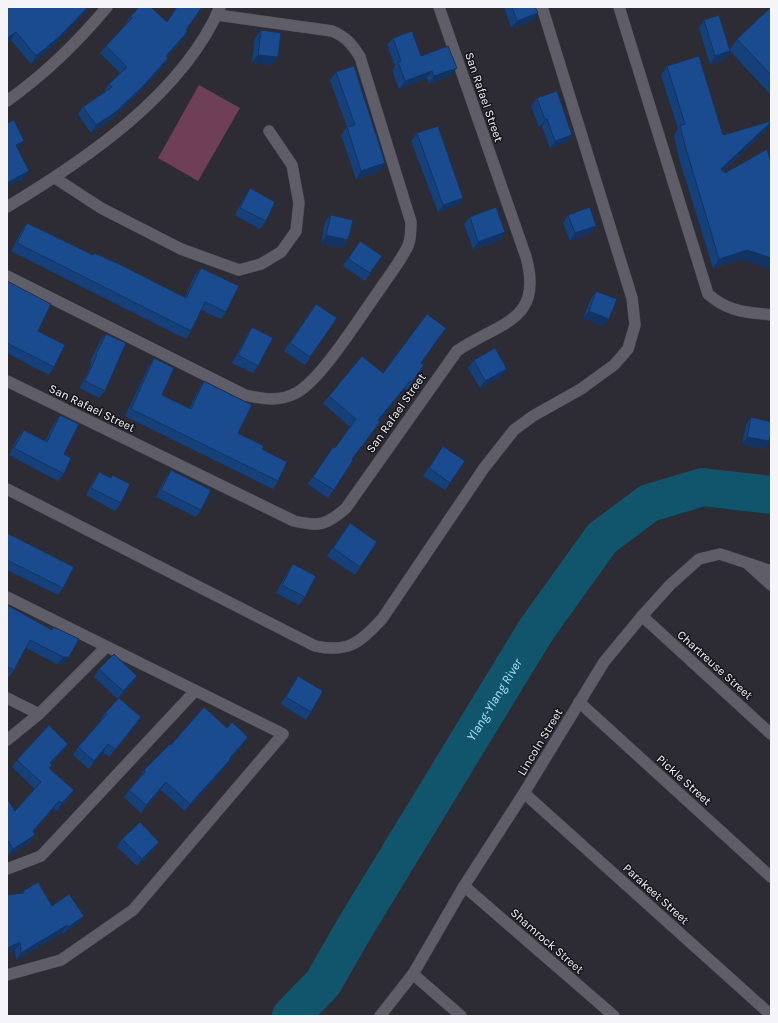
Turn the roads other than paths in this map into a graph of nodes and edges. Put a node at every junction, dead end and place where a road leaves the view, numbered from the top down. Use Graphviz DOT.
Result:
graph roads {
  1 [pos="107,7"];
  2 [pos="439,7"];
  3 [pos="542,7"];
  4 [pos="619,7"];
  5 [pos="218,11"];
  6 [pos="7,100"];
  7 [pos="269,130"];
  8 [pos="55,178"];
  9 [pos="7,207"];
  10 [pos="7,276"];
  11 [pos="771,315"];
  12 [pos="7,381"];
  13 [pos="7,490"];
  14 [pos="746,563"];
  15 [pos="771,571"];
  16 [pos="771,585"];
  17 [pos="7,597"];
  18 [pos="642,616"];
  19 [pos="106,647"];
  20 [pos="195,691"];
  21 [pos="7,698"];
  22 [pos="579,702"];
  23 [pos="39,714"];
  24 [pos="771,734"];
  25 [pos="7,740"];
  26 [pos="524,792"];
  27 [pos="7,869"];
  28 [pos="771,877"];
  29 [pos="464,886"];
  30 [pos="413,974"];
  31 [pos="7,975"];
  32 [pos="771,1015"];
  33 [pos="380,1016"];
  34 [pos="461,1016"];
  35 [pos="614,1016"];
  1 -- 6 [label="street"];
  2 -- 12 [label="street, San Rafael Street"];
  3 -- 13 [label="street"];
  4 -- 11 [label="street"];
  5 -- 8 [label="street"];
  5 -- 10 [label="street"];
  7 -- 8 [label="street"];
  8 -- 9 [label="street"];
  14 -- 15 [label="street, Lincoln Street"];
  14 -- 16 [label="street"];
  14 -- 18 [label="street, Lincoln Street"];
  17 -- 19 [label="street"];
  18 -- 22 [label="street, Lincoln Street"];
  18 -- 24 [label="street, Chartreuse Street"];
  19 -- 20 [label="street"];
  19 -- 23 [label="street"];
  20 -- 27 [label="street"];
  20 -- 31 [label="street"];
  21 -- 23 [label="street"];
  22 -- 26 [label="street, Lincoln Street"];
  22 -- 28 [label="street, Pickle Street"];
  23 -- 25 [label="street"];
  26 -- 29 [label="street, Lincoln Street"];
  26 -- 32 [label="street, Parakeet Street"];
  29 -- 30 [label="street, Lincoln Street"];
  29 -- 35 [label="street, Shamrock Street"];
  30 -- 33 [label="street, Lincoln Street"];
  30 -- 34 [label="street"];
}
